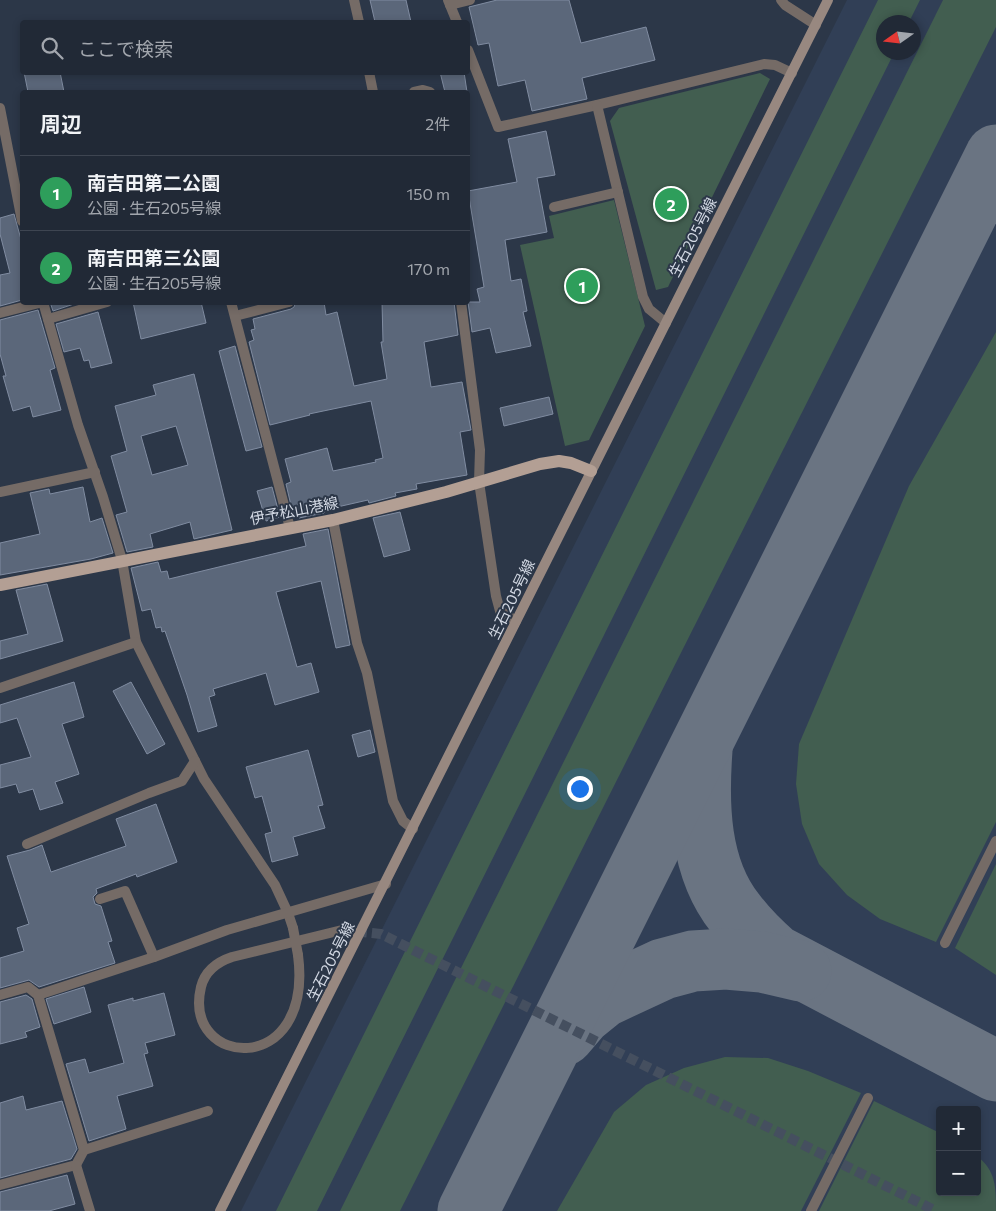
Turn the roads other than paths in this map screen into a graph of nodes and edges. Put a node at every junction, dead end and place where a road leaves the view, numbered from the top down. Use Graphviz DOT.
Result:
graph roads {
  1 [pos="354,0"];
  2 [pos="470,0"];
  3 [pos="781,0"];
  4 [pos="828,0"];
  5 [pos="448,2"];
  6 [pos="359,20"];
  7 [pos="455,20"];
  8 [pos="816,25"];
  9 [pos="470,55"];
  10 [pos="792,73"];
  11 [pos="370,75"];
  12 [pos="373,90"];
  13 [pos="597,105"];
  14 [pos="0,108"];
  15 [pos="618,192"];
  16 [pos="20,204"];
  17 [pos="554,207"];
  18 [pos="31,305"];
  19 [pos="44,305"];
  20 [pos="97,305"];
  21 [pos="232,305"];
  22 [pos="277,305"];
  23 [pos="461,305"];
  24 [pos="0,313"];
  25 [pos="235,316"];
  26 [pos="48,319"];
  27 [pos="666,323"];
  28 [pos="591,471"];
  29 [pos="95,472"];
  30 [pos="479,482"];
  31 [pos="0,492"];
  32 [pos="332,520"];
  33 [pos="290,528"];
  34 [pos="122,560"];
  35 [pos="0,584"];
  36 [pos="516,621"];
  37 [pos="136,642"];
  38 [pos="0,688"];
  39 [pos="195,761"];
  40 [pos="413,829"];
  41 [pos="996,841"];
  42 [pos="26,844"];
  43 [pos="386,884"];
  44 [pos="100,900"];
  45 [pos="288,913"];
  46 [pos="342,930"];
  47 [pos="945,943"];
  48 [pos="154,956"];
  49 [pos="0,995"];
  50 [pos="38,995"];
  51 [pos="868,1098"];
  52 [pos="208,1111"];
  53 [pos="84,1150"];
  54 [pos="76,1165"];
  55 [pos="0,1185"];
  56 [pos="90,1211"];
  57 [pos="220,1211"];
  58 [pos="811,1211"];
  1 -- 6 [label="street"];
  2 -- 5 [label="street"];
  3 -- 8 [label="street"];
  4 -- 8 [label="street, 生石205号線"];
  5 -- 7 [label="street"];
  8 -- 10 [label="street, 生石205号線"];
  9 -- 13 [label="street"];
  10 -- 13 [label="street"];
  10 -- 27 [label="street, 生石205号線"];
  11 -- 12 [label="street"];
  13 -- 15 [label="street"];
  14 -- 16 [label="street"];
  15 -- 17 [label="street"];
  15 -- 27 [label="street"];
  18 -- 24 [label="street"];
  19 -- 26 [label="street"];
  20 -- 26 [label="street"];
  21 -- 25 [label="street"];
  22 -- 25 [label="street"];
  23 -- 30 [label="street"];
  25 -- 33 [label="street"];
  26 -- 29 [label="street"];
  27 -- 28 [label="street, 生石205号線"];
  28 -- 30 [label="main road, 伊予松山港線"];
  28 -- 36 [label="street, 生石205号線"];
  29 -- 31 [label="street"];
  29 -- 34 [label="street"];
  30 -- 32 [label="main road, 伊予松山港線"];
  30 -- 36 [label="street"];
  32 -- 33 [label="main road, 伊予松山港線"];
  32 -- 40 [label="street"];
  33 -- 34 [label="main road, 伊予松山港線"];
  34 -- 35 [label="main road, 伊予松山港線"];
  34 -- 37 [label="street"];
  36 -- 40 [label="street, 生石205号線"];
  37 -- 38 [label="street"];
  37 -- 39 [label="street"];
  39 -- 42 [label="street"];
  39 -- 45 [label="street"];
  40 -- 43 [label="street, 生石205号線"];
  41 -- 47 [label="street"];
  43 -- 45 [label="street"];
  43 -- 57 [label="street, 生石205号線"];
  44 -- 48 [label="street"];
  45 -- 46 [label="street, bridge"];
  45 -- 48 [label="street"];
  48 -- 50 [label="street"];
  49 -- 50 [label="street"];
  50 -- 53 [label="street"];
  51 -- 58 [label="street"];
  52 -- 53 [label="street"];
  53 -- 54 [label="street"];
  54 -- 55 [label="street"];
  54 -- 56 [label="street"];
}
